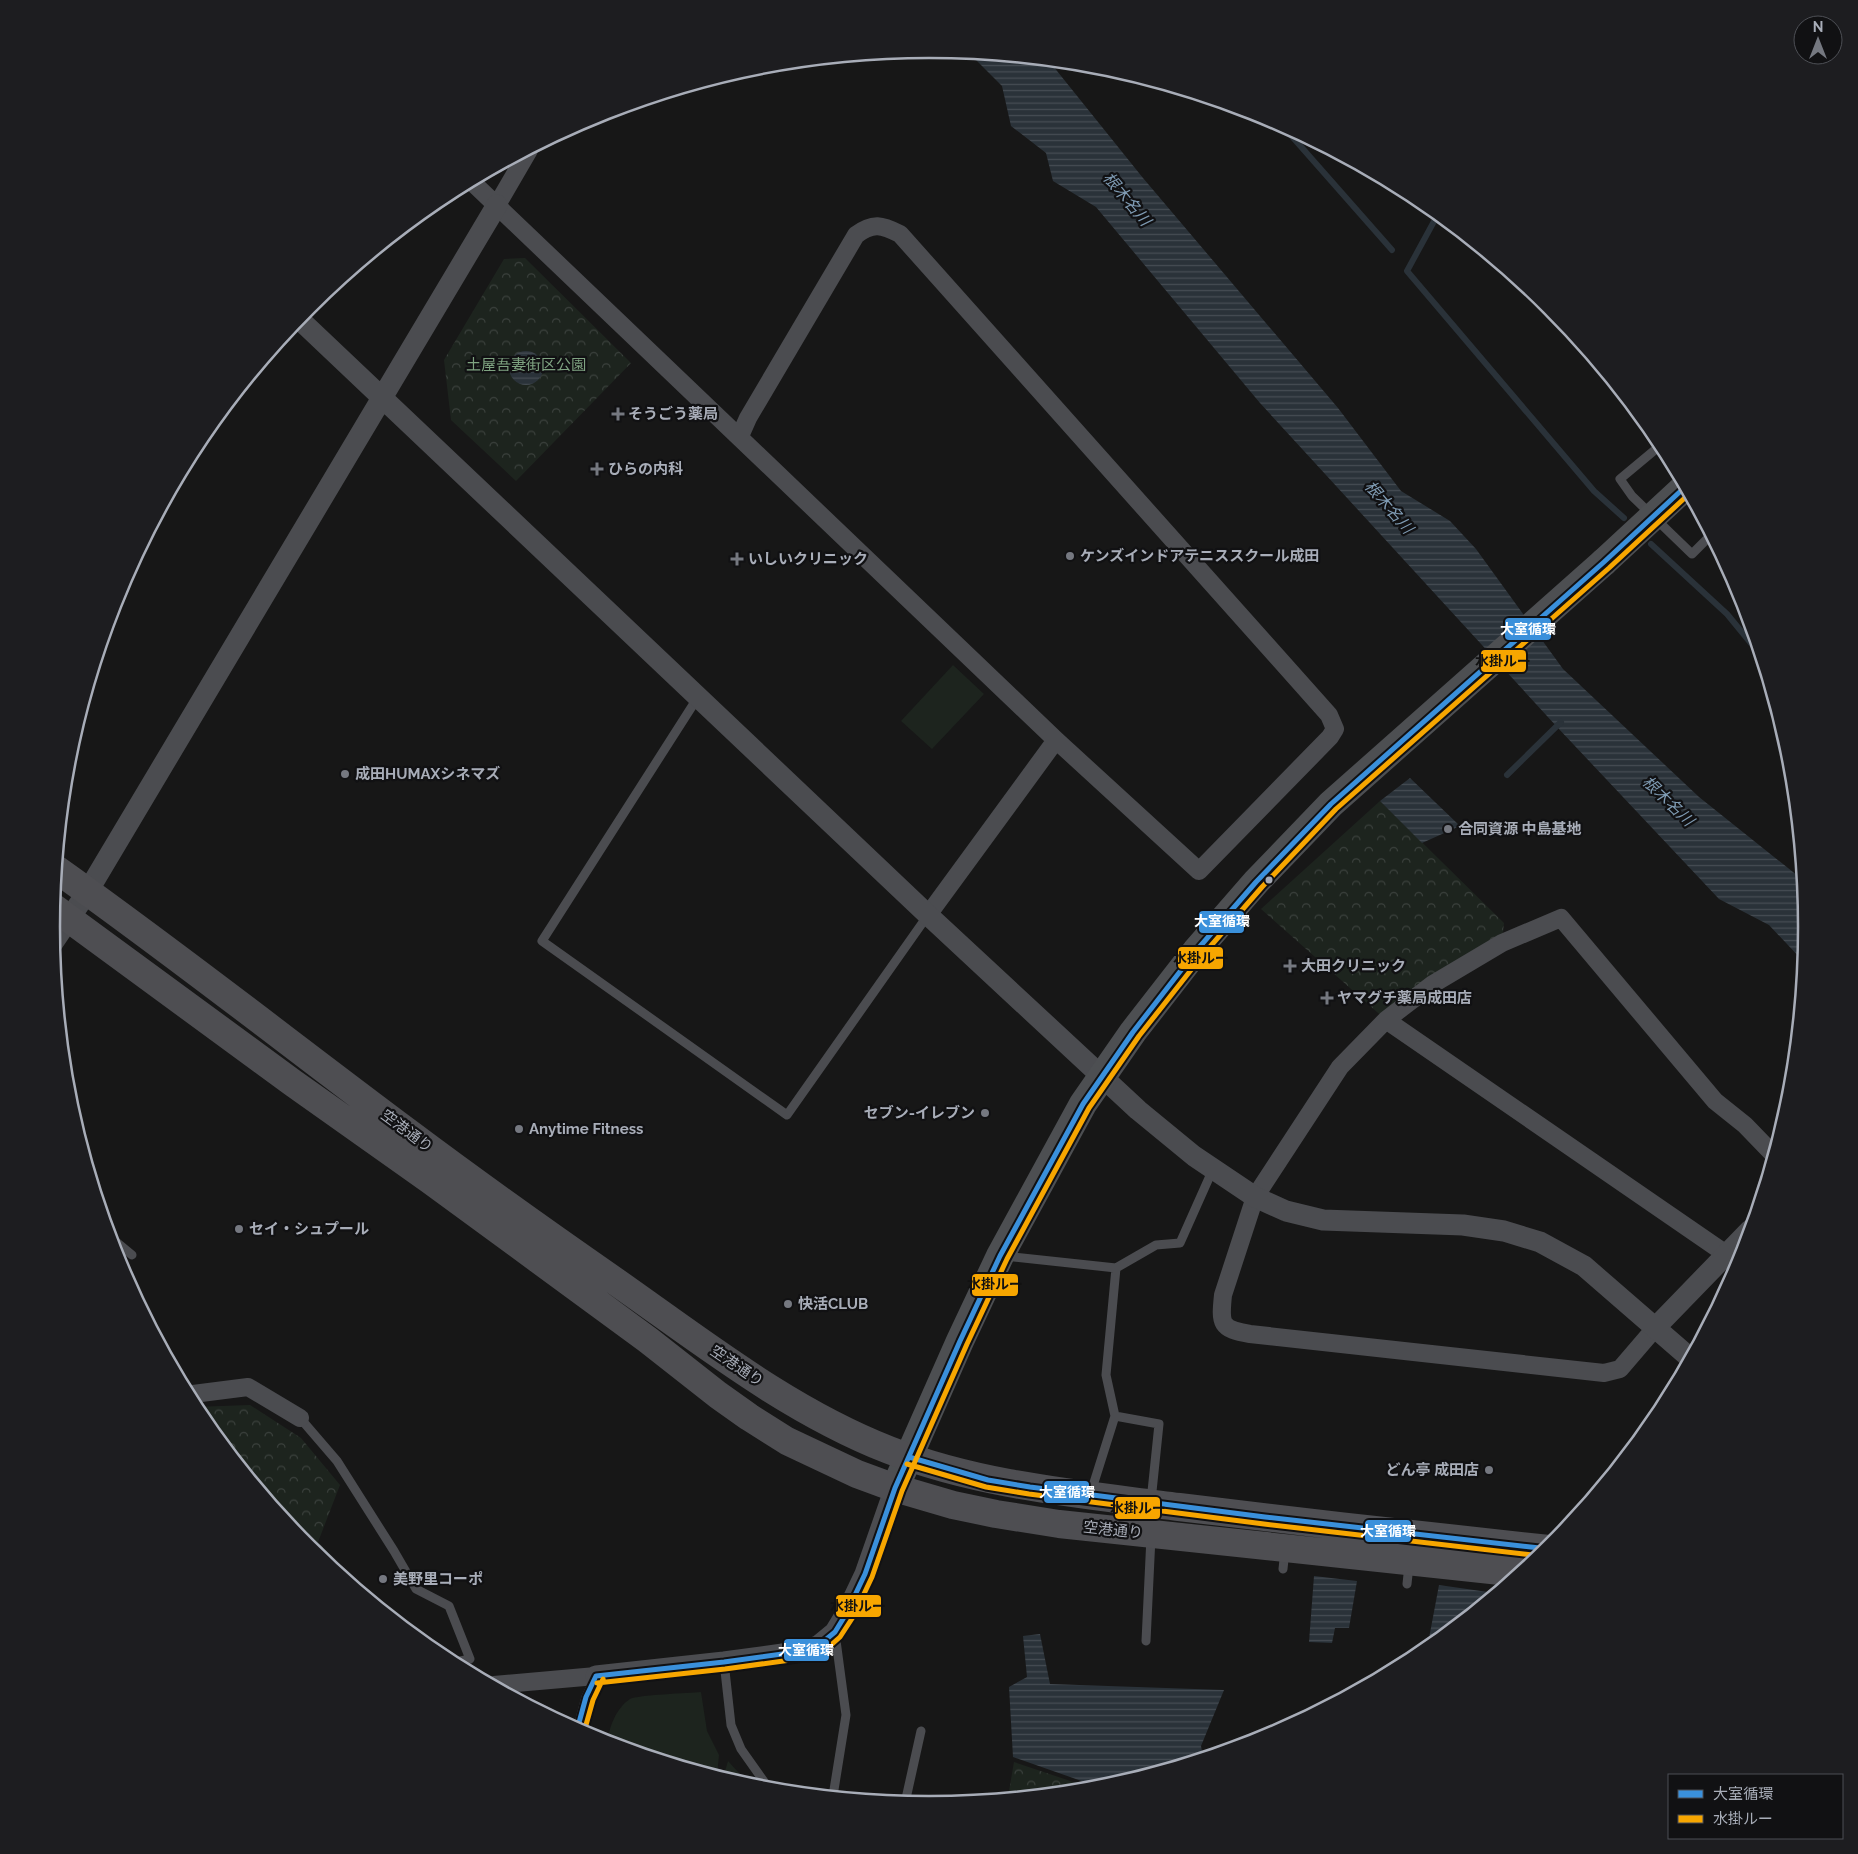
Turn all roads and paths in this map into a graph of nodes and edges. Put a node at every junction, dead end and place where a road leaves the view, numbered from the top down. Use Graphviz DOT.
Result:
graph roads {
  1 [pos="525,157"];
  2 [pos="476,185"];
  3 [pos="497,206"];
  4 [pos="304,323"];
  5 [pos="383,398"];
  6 [pos="740,436"];
  7 [pos="1655,449"];
  8 [pos="1681,491"];
  9 [pos="1707,539"];
  10 [pos="698,697"];
  11 [pos="1056,740"];
  12 [pos="61,872"];
  13 [pos="88,891"];
  14 [pos="62,913"];
  15 [pos="928,915"];
  16 [pos="1386,1020"];
  17 [pos="1101,1076"];
  18 [pos="1769,1150"];
  19 [pos="1213,1169"];
  20 [pos="1255,1197"];
  21 [pos="1739,1241"];
  22 [pos="120,1245"];
  23 [pos="132,1254"];
  24 [pos="1726,1254"];
  25 [pos="1000,1256"];
  26 [pos="1116,1268"];
  27 [pos="1656,1327"];
  28 [pos="1686,1354"];
  29 [pos="196,1394"];
  30 [pos="1115,1416"];
  31 [pos="300,1418"];
  32 [pos="909,1457"];
  33 [pos="895,1488"];
  34 [pos="1091,1495"];
  35 [pos="1150,1503"];
  36 [pos="1151,1534"];
  37 [pos="1538,1548"];
  38 [pos="1511,1573"];
  39 [pos="835,1632"];
  40 [pos="1146,1641"];
  41 [pos="462,1660"];
  42 [pos="724,1662"];
  43 [pos="596,1676"];
  44 [pos="502,1684"];
  45 [pos="580,1723"];
  46 [pos="921,1731"];
  47 [pos="764,1781"];
  48 [pos="834,1791"];
  49 [pos="907,1796"];
  1 -- 3 [label="street"];
  2 -- 3 [label="street"];
  3 -- 5 [label="street"];
  3 -- 6 [label="street"];
  4 -- 5 [label="street"];
  5 -- 10 [label="street"];
  5 -- 13 [label="street"];
  6 -- 11 [label="street"];
  6 -- 11 [label="street"];
  7 -- 9 [label="lane"];
  8 -- 17 [label="main road, bridge"];
  10 -- 15 [label="street"];
  10 -- 15 [label="lane"];
  11 -- 15 [label="street"];
  12 -- 13 [label="highway, 空港通り"];
  13 -- 14 [label="street"];
  13 -- 32 [label="highway, 空港通り"];
  14 -- 33 [label="highway, 空港通り"];
  15 -- 17 [label="street"];
  16 -- 18 [label="street"];
  16 -- 20 [label="street"];
  16 -- 24 [label="street"];
  17 -- 19 [label="street"];
  17 -- 25 [label="main road"];
  19 -- 20 [label="street"];
  19 -- 26 [label="lane"];
  20 -- 27 [label="street"];
  20 -- 27 [label="street"];
  21 -- 24 [label="street"];
  22 -- 23 [label="lane"];
  24 -- 27 [label="street"];
  25 -- 26 [label="lane"];
  25 -- 32 [label="main road"];
  26 -- 30 [label="lane"];
  27 -- 28 [label="street"];
  29 -- 31 [label="street"];
  30 -- 34 [label="lane"];
  30 -- 35 [label="lane"];
  31 -- 41 [label="lane"];
  32 -- 33 [label="main road"];
  32 -- 34 [label="highway, 空港通り"];
  33 -- 36 [label="highway, 空港通り"];
  33 -- 39 [label="street"];
  34 -- 35 [label="highway, 空港通り"];
  35 -- 37 [label="highway, 空港通り"];
  36 -- 38 [label="highway, 空港通り"];
  36 -- 40 [label="lane"];
  39 -- 42 [label="street"];
  39 -- 48 [label="lane"];
  42 -- 43 [label="street"];
  42 -- 47 [label="lane"];
  43 -- 44 [label="street"];
  43 -- 45 [label="lane"];
  46 -- 49 [label="lane"];
}
